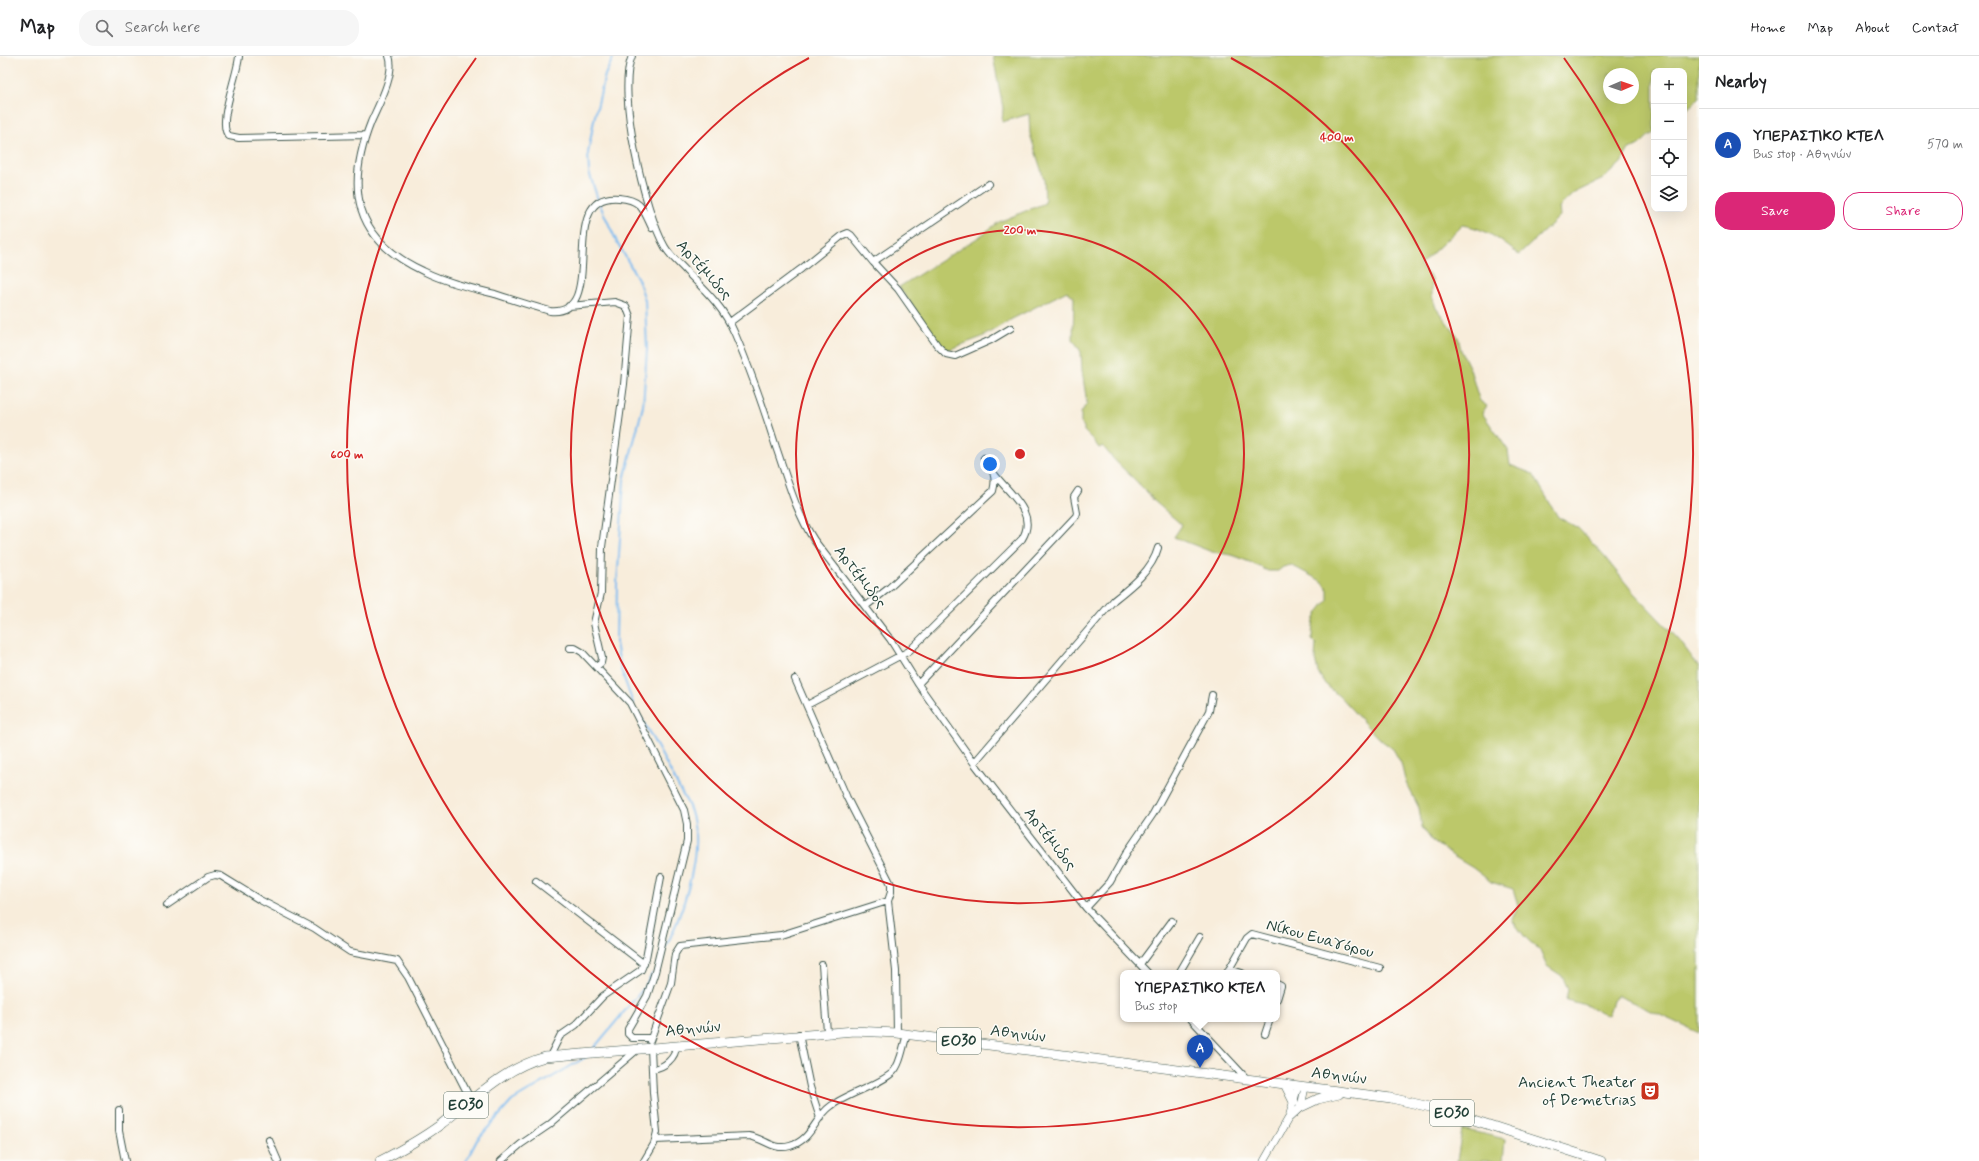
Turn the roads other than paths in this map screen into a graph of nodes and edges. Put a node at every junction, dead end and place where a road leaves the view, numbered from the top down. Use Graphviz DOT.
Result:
graph roads {
  1 [pos="239,56"];
  2 [pos="389,56"];
  3 [pos="632,56"];
  4 [pos="366,135"];
  5 [pos="988,184"];
  6 [pos="665,247"];
  7 [pos="873,262"];
  8 [pos="570,306"];
  9 [pos="730,322"];
  10 [pos="1011,328"];
  11 [pos="984,458"];
  12 [pos="995,475"];
  13 [pos="1078,491"];
  14 [pos="1158,548"];
  15 [pos="866,606"];
  16 [pos="570,648"];
  17 [pos="901,656"];
  18 [pos="596,667"];
  19 [pos="796,679"];
  20 [pos="918,684"];
  21 [pos="1212,695"];
  22 [pos="807,705"];
  23 [pos="974,763"];
  24 [pos="661,877"];
  25 [pos="536,881"];
  26 [pos="888,902"];
  27 [pos="167,905"];
  28 [pos="1086,908"];
  29 [pos="1172,921"];
  30 [pos="1200,937"];
  31 [pos="644,964"];
  32 [pos="1140,964"];
  33 [pos="822,965"];
  34 [pos="1380,968"];
  35 [pos="1145,970"];
  36 [pos="1181,970"];
  37 [pos="1229,970"];
  38 [pos="1194,1022"];
  39 [pos="1199,1022"];
  40 [pos="1269,1022"];
  41 [pos="1197,1026"];
  42 [pos="827,1032"];
  43 [pos="897,1033"];
  44 [pos="799,1034"];
  45 [pos="1265,1034"];
  46 [pos="907,1035"];
  47 [pos="650,1045"];
  48 [pos="676,1046"];
  49 [pos="639,1048"];
  50 [pos="552,1055"];
  51 [pos="652,1070"];
  52 [pos="1246,1078"];
  53 [pos="1285,1084"];
  54 [pos="1302,1086"];
  55 [pos="1345,1092"];
  56 [pos="471,1100"];
  57 [pos="1297,1104"];
  58 [pos="119,1110"];
  59 [pos="820,1118"];
  60 [pos="269,1140"];
  61 [pos="655,1140"];
  62 [pos="125,1161"];
  63 [pos="278,1161"];
  64 [pos="380,1161"];
  65 [pos="501,1161"];
  66 [pos="644,1161"];
  67 [pos="1264,1161"];
  68 [pos="1601,1161"];
  1 -- 4 [label="street"];
  2 -- 4 [label="street"];
  3 -- 6 [label="street, Αρτέμιδος"];
  4 -- 8 [label="street"];
  5 -- 7 [label="street"];
  6 -- 8 [label="street"];
  6 -- 9 [label="street, Αρτέμιδος"];
  7 -- 9 [label="street"];
  7 -- 10 [label="street"];
  8 -- 18 [label="street"];
  9 -- 15 [label="street, Αρτέμιδος"];
  11 -- 12 [label="street"];
  12 -- 15 [label="street"];
  12 -- 17 [label="street"];
  13 -- 20 [label="street"];
  14 -- 23 [label="street"];
  15 -- 17 [label="street, Αρτέμιδος"];
  16 -- 18 [label="street"];
  17 -- 20 [label="street, Αρτέμιδος"];
  17 -- 22 [label="street"];
  18 -- 47 [label="street"];
  19 -- 22 [label="street"];
  20 -- 23 [label="street, Αρτέμιδος"];
  21 -- 28 [label="street"];
  22 -- 26 [label="street"];
  23 -- 28 [label="street, Αρτέμιδος"];
  24 -- 31 [label="street"];
  25 -- 31 [label="street"];
  26 -- 43 [label="street"];
  26 -- 47 [label="street"];
  27 -- 56 [label="street"];
  28 -- 32 [label="street, Αρτέμιδος"];
  29 -- 32 [label="street"];
  30 -- 36 [label="street"];
  31 -- 50 [label="street"];
  32 -- 35 [label="street, Αρτέμιδος"];
  33 -- 42 [label="street"];
  34 -- 37 [label="street, Νίκου Ευαγόρου"];
  38 -- 41 [label="street"];
  39 -- 41 [label="street"];
  40 -- 45 [label="street"];
  41 -- 52 [label="street"];
  42 -- 43 [label="main road, Αθηνών / ΕΟ30"];
  42 -- 44 [label="main road, Αθηνών / ΕΟ30"];
  43 -- 46 [label="main road, Αθηνών / ΕΟ30"];
  44 -- 48 [label="main road, Αθηνών / ΕΟ30"];
  44 -- 59 [label="street"];
  46 -- 52 [label="main road, Αθηνών / ΕΟ30"];
  46 -- 59 [label="street"];
  47 -- 48 [label="main road, Αθηνών / ΕΟ30"];
  47 -- 49 [label="main road, Αθηνών / ΕΟ30"];
  47 -- 51 [label="street"];
  48 -- 51 [label="street"];
  49 -- 50 [label="main road, Αθηνών / ΕΟ30"];
  49 -- 65 [label="street"];
  50 -- 56 [label="main road, Αθηνών / ΕΟ30"];
  51 -- 61 [label="street"];
  52 -- 53 [label="main road, Αθηνών / ΕΟ30"];
  53 -- 54 [label="main road, Αθηνών / ΕΟ30"];
  53 -- 57 [label="main road"];
  54 -- 55 [label="main road, Αθηνών / ΕΟ30"];
  54 -- 57 [label="street"];
  55 -- 57 [label="main road"];
  55 -- 68 [label="main road, Αθηνών / ΕΟ30"];
  56 -- 64 [label="main road, Αθηνών / ΕΟ30"];
  57 -- 67 [label="street"];
  58 -- 62 [label="street"];
  59 -- 61 [label="street"];
  60 -- 63 [label="street"];
  61 -- 66 [label="street"];
}
